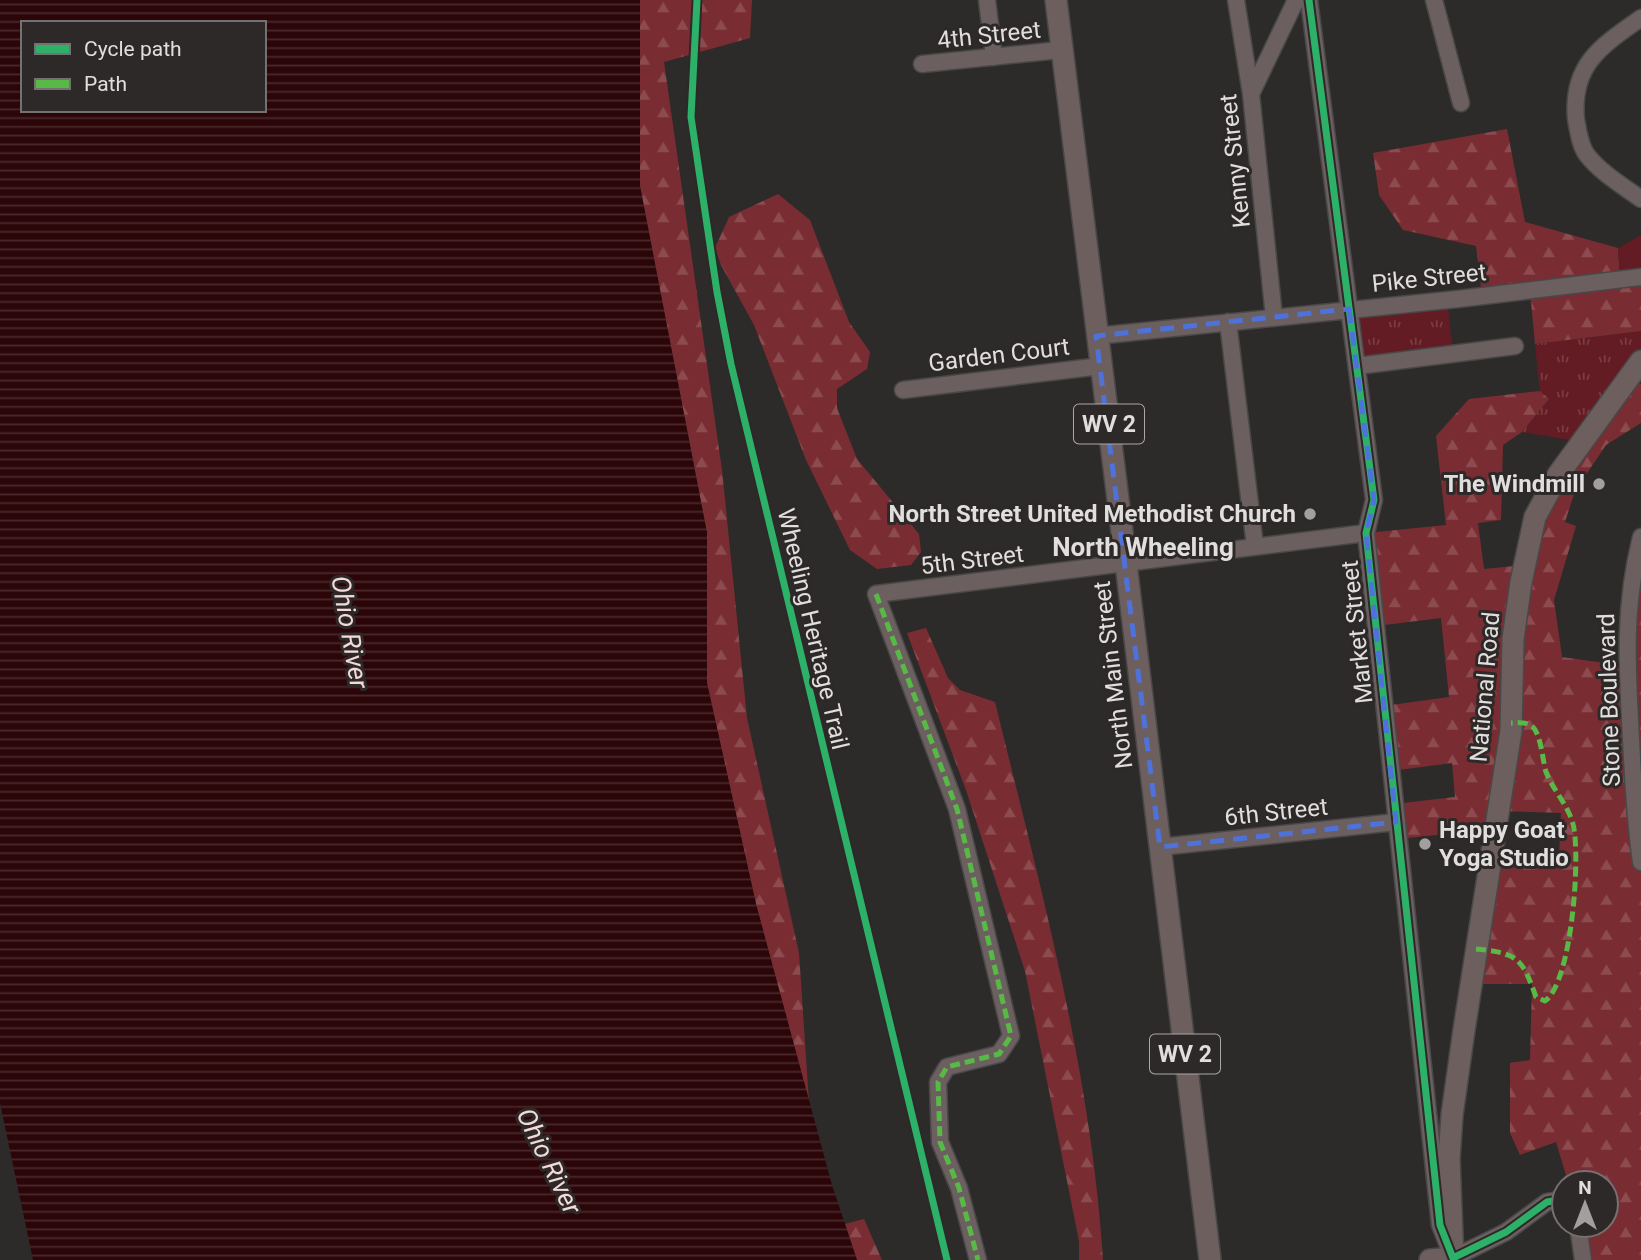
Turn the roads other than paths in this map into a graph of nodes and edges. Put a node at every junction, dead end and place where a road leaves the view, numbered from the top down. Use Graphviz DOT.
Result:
graph roads {
  1 [pos="987,0"];
  2 [pos="1056,0"];
  3 [pos="1236,0"];
  4 [pos="1296,0"];
  5 [pos="1309,0"];
  6 [pos="1434,0"];
  7 [pos="1641,18"];
  8 [pos="1060,51"];
  9 [pos="994,57"];
  10 [pos="922,65"];
  11 [pos="1251,93"];
  12 [pos="1461,103"];
  13 [pos="1641,200"];
  14 [pos="1641,277"];
  15 [pos="1349,309"];
  16 [pos="1273,317"];
  17 [pos="1228,322"];
  18 [pos="1096,336"];
  19 [pos="1515,346"];
  20 [pos="1641,361"];
  21 [pos="1101,366"];
  22 [pos="1357,366"];
  23 [pos="903,390"];
  24 [pos="1366,533"];
  25 [pos="1641,537"];
  26 [pos="1255,546"];
  27 [pos="1126,564"];
  28 [pos="1396,821"];
  29 [pos="1160,847"];
  30 [pos="1641,857"];
  31 [pos="1550,1201"];
  32 [pos="1579,1239"];
  33 [pos="1453,1259"];
  34 [pos="978,1260"];
  35 [pos="1209,1260"];
  36 [pos="1430,1260"];
  37 [pos="1583,1260"];
  1 -- 9 [label="street"];
  2 -- 8 [label="main road, North Main Street / WV 2"];
  3 -- 11 [label="street, Kenny Street"];
  4 -- 11 [label="street"];
  5 -- 15 [label="street, Market Street"];
  6 -- 12 [label="street"];
  7 -- 13 [label="street"];
  8 -- 9 [label="street, 4th Street"];
  8 -- 18 [label="main road, North Main Street / WV 2"];
  9 -- 10 [label="street, 4th Street"];
  11 -- 16 [label="street, Kenny Street"];
  14 -- 15 [label="street, Pike Street"];
  15 -- 16 [label="street, Pike Street"];
  15 -- 22 [label="street, Market Street"];
  16 -- 17 [label="street, Pike Street"];
  17 -- 18 [label="street, Pike Street"];
  17 -- 26 [label="street"];
  18 -- 21 [label="main road, North Main Street / WV 2"];
  19 -- 22 [label="street"];
  20 -- 33 [label="main road, National Road"];
  21 -- 23 [label="street, Garden Court"];
  21 -- 27 [label="main road, North Main Street / WV 2"];
  22 -- 24 [label="street, Market Street"];
  24 -- 26 [label="street, 5th Street"];
  24 -- 28 [label="street, Market Street"];
  25 -- 30 [label="street, Stone Boulevard"];
  26 -- 27 [label="street, 5th Street"];
  27 -- 29 [label="main road, North Main Street / WV 2"];
  27 -- 34 [label="street, 5th Street"];
  28 -- 29 [label="street, 6th Street"];
  28 -- 33 [label="street, Market Street"];
  29 -- 35 [label="main road, North Main Street / WV 2"];
  31 -- 33 [label="street"];
  32 -- 37 [label="street"];
  33 -- 36 [label="main road"];
}
